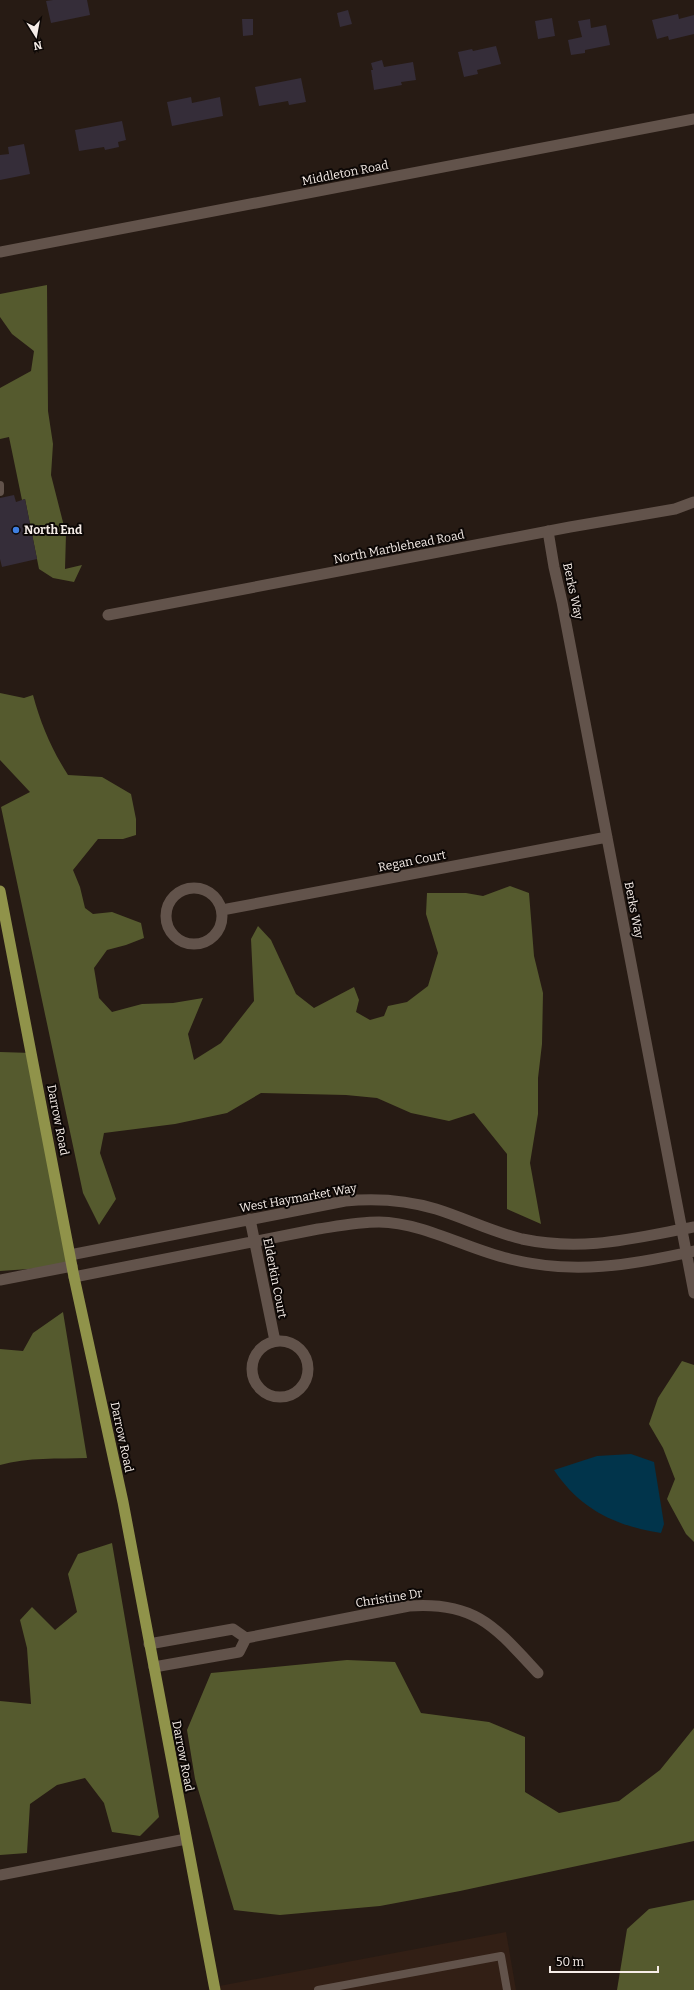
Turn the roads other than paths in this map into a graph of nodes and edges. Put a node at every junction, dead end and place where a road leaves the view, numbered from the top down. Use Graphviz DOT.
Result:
graph roads {
  1 [pos="694,119"];
  2 [pos="0,252"];
  3 [pos="0,485"];
  4 [pos="0,492"];
  5 [pos="694,502"];
  6 [pos="548,531"];
  7 [pos="108,615"];
  8 [pos="607,837"];
  9 [pos="0,891"];
  10 [pos="222,910"];
  11 [pos="3,925"];
  12 [pos="250,1219"];
  13 [pos="694,1227"];
  14 [pos="682,1229"];
  15 [pos="255,1240"];
  16 [pos="690,1252"];
  17 [pos="71,1260"];
  18 [pos="74,1277"];
  19 [pos="0,1280"];
  20 [pos="694,1293"];
  21 [pos="275,1341"];
  22 [pos="246,1638"];
  23 [pos="149,1644"];
  24 [pos="154,1667"];
  25 [pos="538,1673"];
  26 [pos="186,1839"];
  27 [pos="0,1875"];
  28 [pos="352,1987"];
  29 [pos="215,1990"];
  30 [pos="318,1990"];
  31 [pos="507,1990"];
  1 -- 2 [label="street, Middleton Road"];
  3 -- 4 [label="lane"];
  5 -- 6 [label="street, North Marblehead Road"];
  6 -- 7 [label="street, North Marblehead Road"];
  6 -- 8 [label="street, Berks Way"];
  8 -- 10 [label="street, Regan Court"];
  8 -- 14 [label="street, Berks Way"];
  9 -- 11 [label="main road, Darrow Road"];
  10 -- 10 [label="street"];
  11 -- 17 [label="main road, Darrow Road"];
  12 -- 14 [label="street, West Haymarket Way"];
  12 -- 15 [label="street, Elderkin Court"];
  12 -- 17 [label="street, West Haymarket Way"];
  13 -- 14 [label="street, West Haymarket Way"];
  14 -- 16 [label="street, Berks Way"];
  15 -- 16 [label="street"];
  15 -- 18 [label="street"];
  15 -- 21 [label="street, Elderkin Court"];
  16 -- 20 [label="street, Berks Way"];
  17 -- 18 [label="main road, Darrow Road"];
  17 -- 19 [label="street, West Haymarket Way"];
  18 -- 23 [label="main road, Darrow Road"];
  21 -- 21 [label="street"];
  22 -- 23 [label="street"];
  22 -- 24 [label="street"];
  22 -- 25 [label="street, Christine Dr"];
  23 -- 24 [label="main road, Darrow Road"];
  24 -- 26 [label="main road, Darrow Road"];
  26 -- 27 [label="street"];
  26 -- 29 [label="main road, Darrow Road"];
  28 -- 30 [label="lane"];
  28 -- 31 [label="lane"];
}
